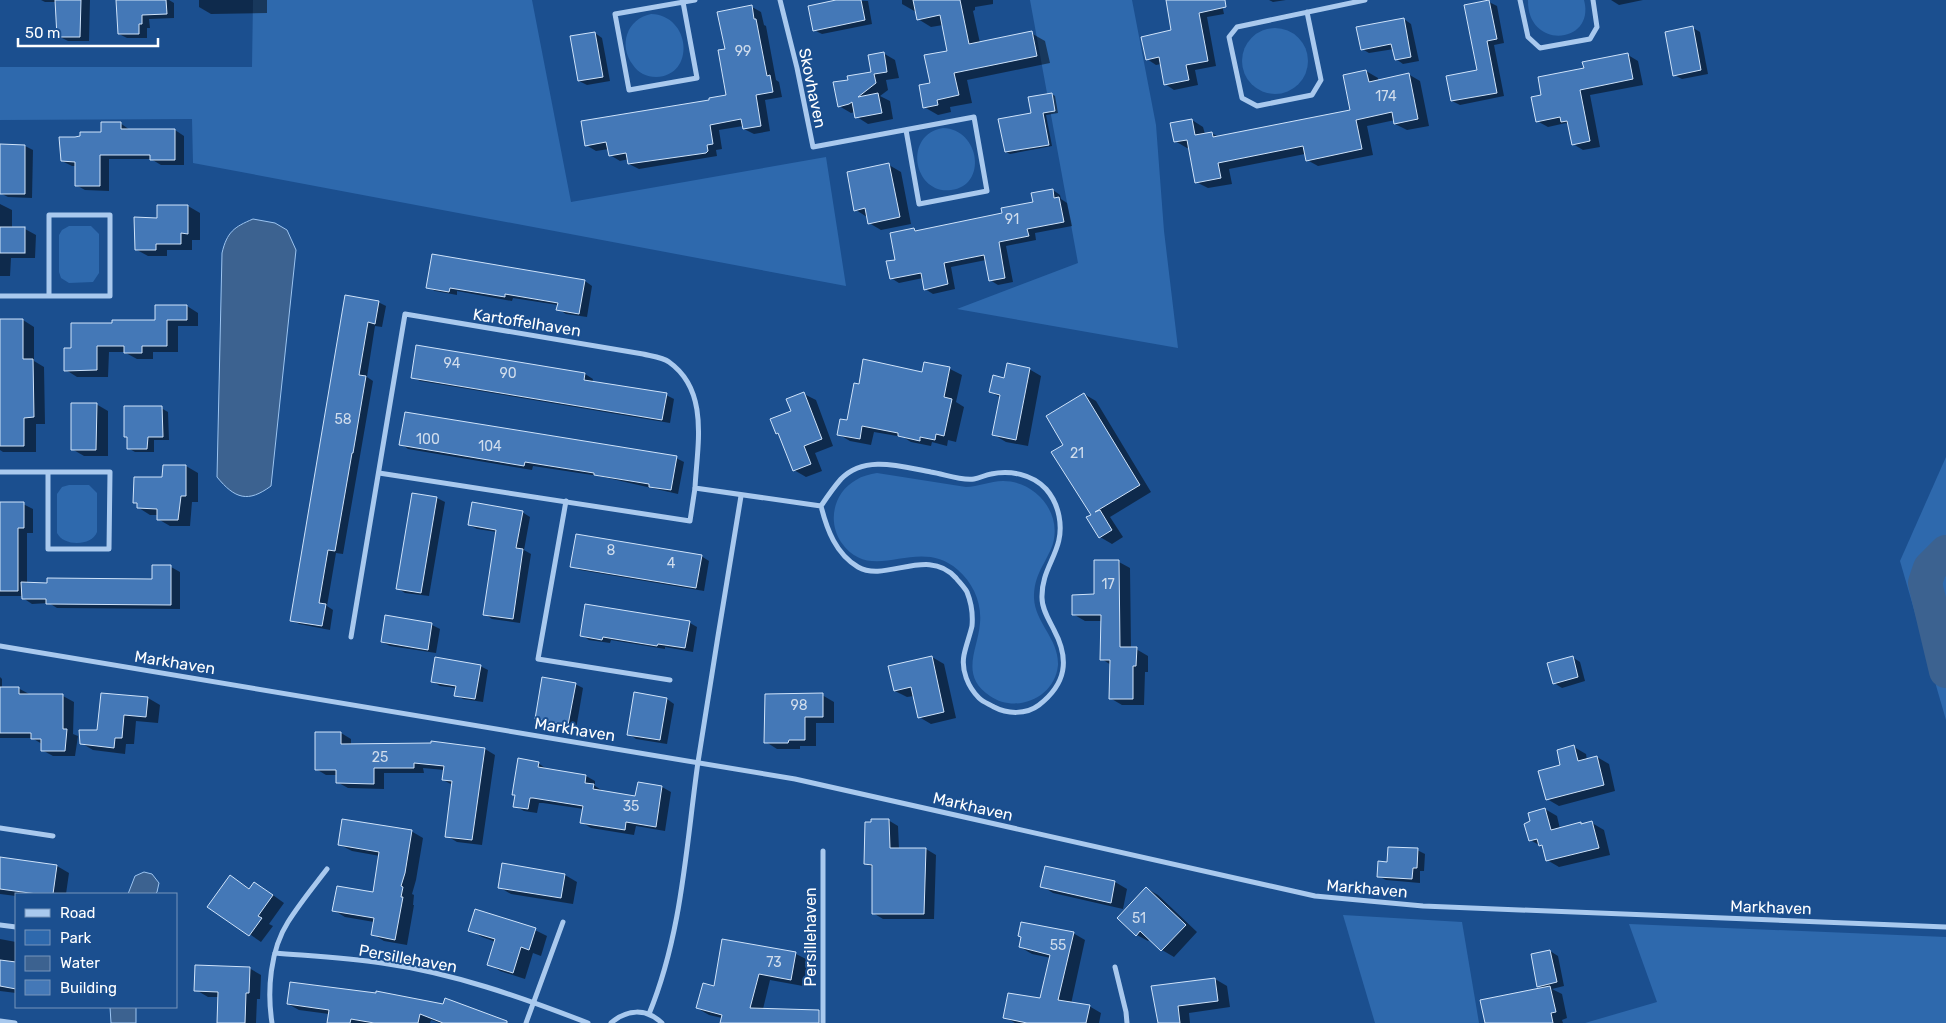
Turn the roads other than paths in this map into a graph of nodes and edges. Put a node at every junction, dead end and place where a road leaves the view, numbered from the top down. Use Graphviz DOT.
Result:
graph roads {
  1 [pos="694,0"];
  2 [pos="780,0"];
  3 [pos="1365,0"];
  4 [pos="1520,0"];
  5 [pos="1593,0"];
  6 [pos="683,2"];
  7 [pos="1307,12"];
  8 [pos="906,130"];
  9 [pos="0,296"];
  10 [pos="49,296"];
  11 [pos="0,472"];
  12 [pos="48,472"];
  13 [pos="379,473"];
  14 [pos="695,488"];
  15 [pos="740,496"];
  16 [pos="566,502"];
  17 [pos="821,506"];
  18 [pos="351,637"];
  19 [pos="0,646"];
  20 [pos="670,680"];
  21 [pos="698,762"];
  22 [pos="0,828"];
  23 [pos="53,836"];
  24 [pos="823,850"];
  25 [pos="327,869"];
  26 [pos="563,922"];
  27 [pos="0,926"];
  28 [pos="15,927"];
  29 [pos="1946,927"];
  30 [pos="275,953"];
  31 [pos="1115,966"];
  32 [pos="534,1002"];
  33 [pos="648,1014"];
  34 [pos="0,1021"];
  35 [pos="15,1023"];
  36 [pos="272,1023"];
  37 [pos="526,1023"];
  38 [pos="588,1023"];
  39 [pos="611,1023"];
  40 [pos="662,1023"];
  41 [pos="823,1023"];
  42 [pos="1127,1023"];
  1 -- 6 [label="street"];
  2 -- 8 [label="street, Skovhaven"];
  3 -- 7 [label="street"];
  4 -- 5 [label="street"];
  6 -- 6 [label="street"];
  7 -- 7 [label="street"];
  8 -- 8 [label="street, Skovhaven"];
  9 -- 10 [label="street"];
  10 -- 10 [label="street"];
  11 -- 12 [label="street"];
  12 -- 12 [label="street"];
  13 -- 14 [label="street, Kartoffelhaven"];
  13 -- 16 [label="street, Kartoffelhaven"];
  13 -- 18 [label="street, Kartoffelhaven"];
  14 -- 15 [label="street"];
  14 -- 16 [label="street, Kartoffelhaven"];
  15 -- 17 [label="street"];
  15 -- 21 [label="street"];
  16 -- 20 [label="street"];
  17 -- 17 [label="street"];
  19 -- 21 [label="street, Markhaven"];
  21 -- 29 [label="street, Markhaven"];
  21 -- 33 [label="street"];
  22 -- 23 [label="street"];
  24 -- 41 [label="street, Persillehaven"];
  25 -- 30 [label="street"];
  26 -- 32 [label="street"];
  27 -- 28 [label="street"];
  30 -- 32 [label="street, Persillehaven"];
  30 -- 36 [label="street"];
  31 -- 42 [label="street"];
  32 -- 37 [label="street"];
  32 -- 38 [label="street, Persillehaven"];
  33 -- 39 [label="street"];
  33 -- 40 [label="street"];
  34 -- 35 [label="street"];
}
